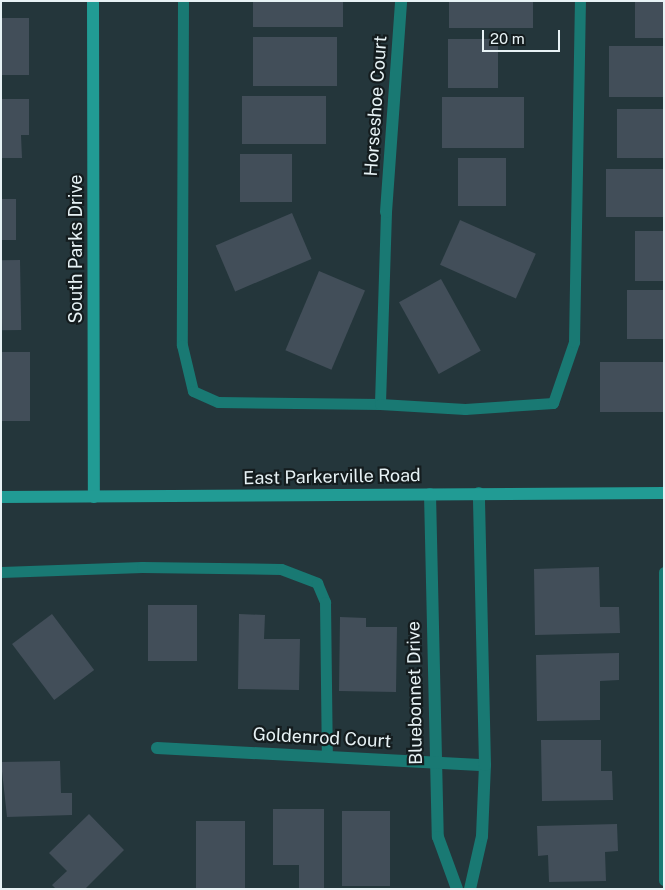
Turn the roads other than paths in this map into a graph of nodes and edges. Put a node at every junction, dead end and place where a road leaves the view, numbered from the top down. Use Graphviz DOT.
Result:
graph roads {
  1 [pos="93,1"];
  2 [pos="183,1"];
  3 [pos="400,1"];
  4 [pos="580,1"];
  5 [pos="386,212"];
  6 [pos="380,404"];
  7 [pos="479,493"];
  8 [pos="664,493"];
  9 [pos="430,494"];
  10 [pos="1,497"];
  11 [pos="94,497"];
  12 [pos="1,572"];
  13 [pos="664,572"];
  14 [pos="157,748"];
  15 [pos="327,755"];
  16 [pos="433,762"];
  17 [pos="485,765"];
  18 [pos="664,880"];
  19 [pos="457,889"];
  20 [pos="470,889"];
  1 -- 11 [label="main road, South Parks Drive"];
  2 -- 6 [label="lane"];
  3 -- 5 [label="street, Horseshoe Court"];
  4 -- 6 [label="lane"];
  5 -- 6 [label="lane"];
  7 -- 8 [label="main road, East Parkerville Road"];
  7 -- 9 [label="main road, East Parkerville Road"];
  7 -- 17 [label="street"];
  9 -- 11 [label="main road, East Parkerville Road"];
  9 -- 16 [label="street, Bluebonnet Drive"];
  10 -- 11 [label="main road, East Parkerville Road"];
  12 -- 15 [label="lane"];
  13 -- 18 [label="lane"];
  14 -- 15 [label="street, Goldenrod Court"];
  15 -- 16 [label="street, Goldenrod Court"];
  16 -- 17 [label="street, Goldenrod Court"];
  16 -- 19 [label="street, Bluebonnet Drive"];
  17 -- 20 [label="street"];
}
